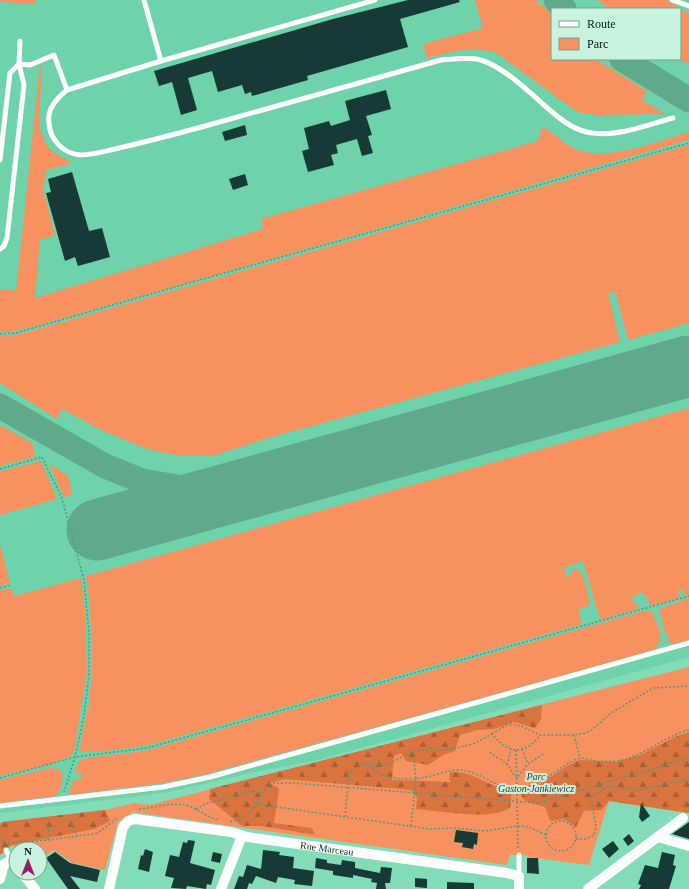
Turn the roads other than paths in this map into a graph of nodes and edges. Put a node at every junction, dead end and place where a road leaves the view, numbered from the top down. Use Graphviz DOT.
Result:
graph roads {
  1 [pos="144,0"];
  2 [pos="375,0"];
  3 [pos="672,0"];
  4 [pos="687,6"];
  5 [pos="689,10"];
  6 [pos="20,40"];
  7 [pos="161,61"];
  8 [pos="19,64"];
  9 [pos="66,90"];
  10 [pos="673,118"];
  11 [pos="0,160"];
  12 [pos="0,249"];
  13 [pos="689,643"];
  14 [pos="0,806"];
  15 [pos="683,818"];
  16 [pos="242,836"];
  17 [pos="658,837"];
  18 [pos="689,846"];
  19 [pos="6,850"];
  20 [pos="519,855"];
  21 [pos="8,856"];
  22 [pos="8,866"];
  23 [pos="519,876"];
  24 [pos="0,879"];
  25 [pos="28,881"];
  26 [pos="35,889"];
  27 [pos="109,889"];
  28 [pos="221,889"];
  29 [pos="519,889"];
  30 [pos="588,889"];
  1 -- 7 [label="lane"];
  2 -- 7 [label="lane"];
  3 -- 4 [label="lane"];
  4 -- 5 [label="lane"];
  6 -- 8 [label="lane"];
  7 -- 9 [label="lane"];
  8 -- 9 [label="lane"];
  8 -- 11 [label="lane"];
  8 -- 12 [label="lane"];
  9 -- 10 [label="lane"];
  13 -- 14 [label="lane"];
  15 -- 17 [label="street"];
  16 -- 23 [label="street, Rue Marceau"];
  16 -- 27 [label="street, Rue Marceau"];
  16 -- 28 [label="street"];
  17 -- 18 [label="street"];
  17 -- 30 [label="street"];
  19 -- 21 [label="lane"];
  20 -- 23 [label="lane"];
  22 -- 24 [label="street"];
  23 -- 29 [label="street"];
  25 -- 26 [label="street"];
}
